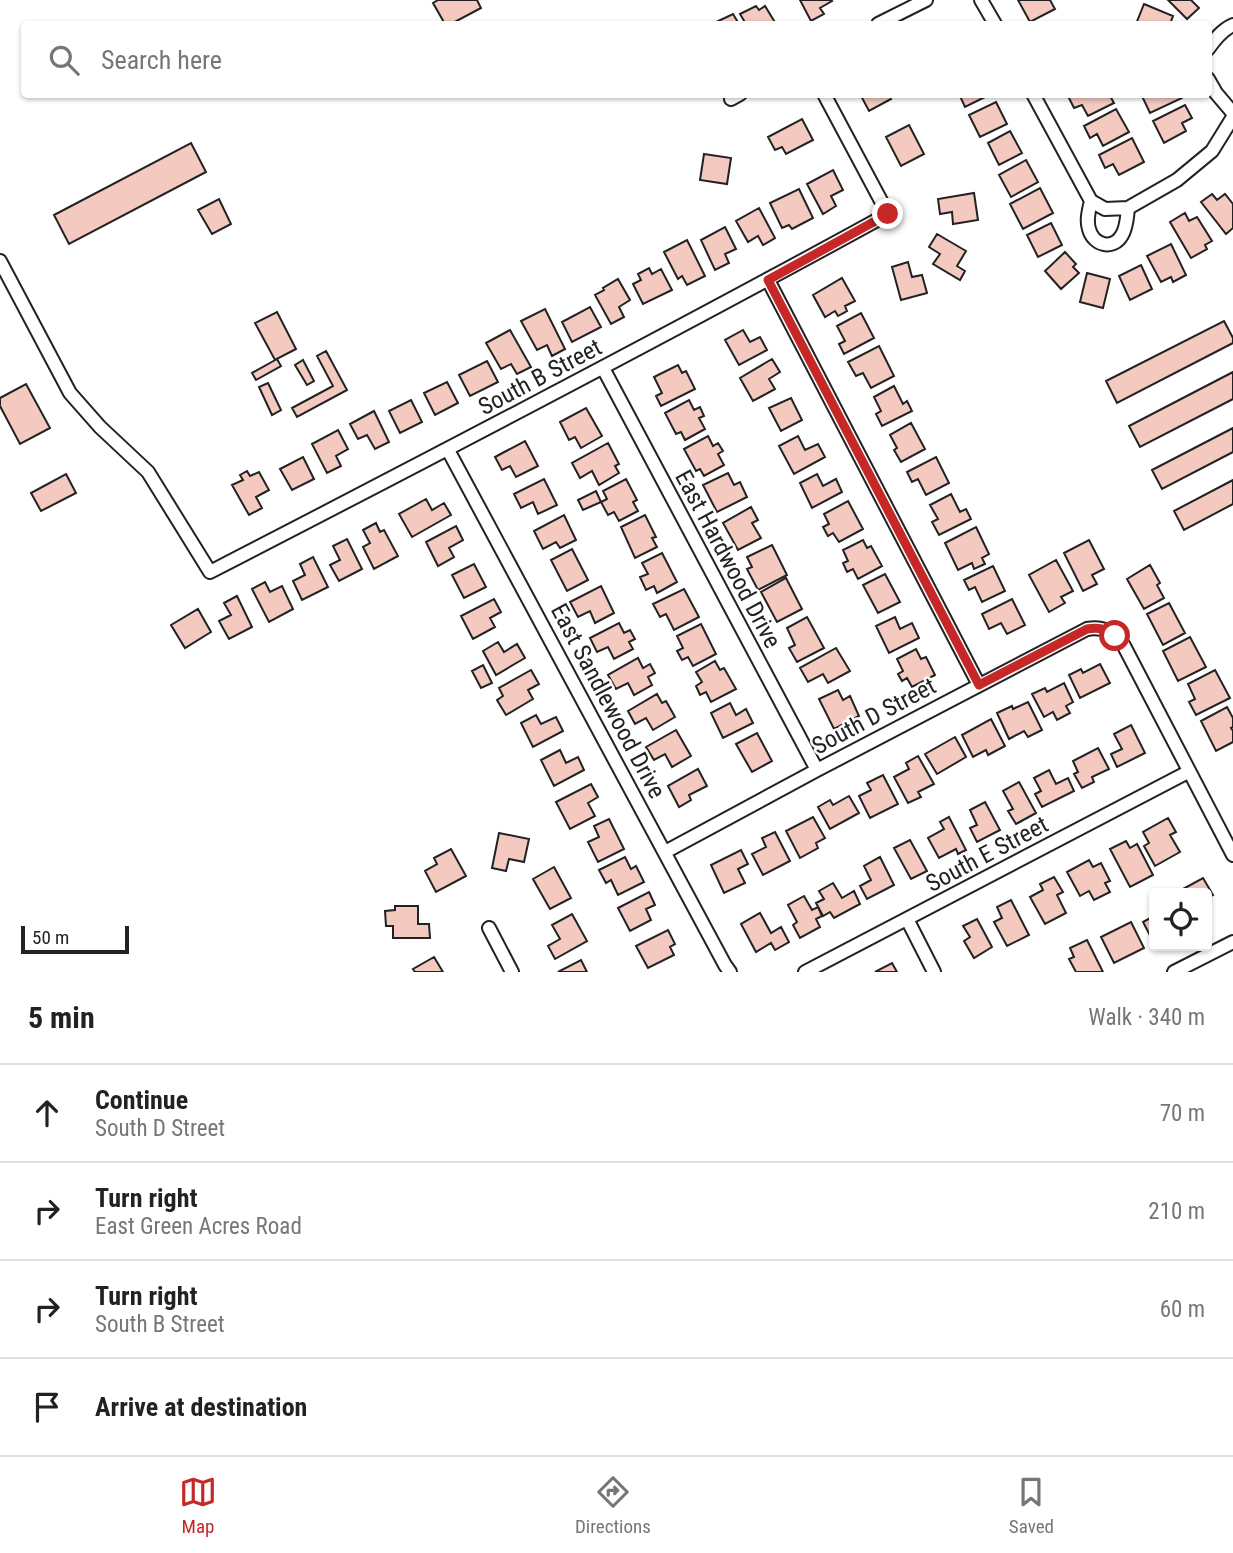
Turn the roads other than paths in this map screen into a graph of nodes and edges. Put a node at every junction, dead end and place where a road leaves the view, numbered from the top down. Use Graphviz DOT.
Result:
graph roads {
  1 [pos="926,0"];
  2 [pos="981,0"];
  3 [pos="884,21"];
  4 [pos="993,21"];
  5 [pos="1233,25"];
  6 [pos="1212,44"];
  7 [pos="1212,85"];
  8 [pos="826,98"];
  9 [pos="1035,98"];
  10 [pos="1233,115"];
  11 [pos="1091,201"];
  12 [pos="1128,208"];
  13 [pos="0,261"];
  14 [pos="768,280"];
  15 [pos="603,368"];
  16 [pos="448,450"];
  17 [pos="979,685"];
  18 [pos="817,770"];
  19 [pos="1188,772"];
  20 [pos="1228,832"];
  21 [pos="665,852"];
  22 [pos="1233,855"];
  23 [pos="907,919"];
  24 [pos="489,928"];
  25 [pos="1233,942"];
  26 [pos="512,972"];
  27 [pos="730,972"];
  28 [pos="805,972"];
  29 [pos="934,972"];
  30 [pos="1174,972"];
  1 -- 3 [label="street"];
  2 -- 4 [label="street"];
  5 -- 6 [label="street"];
  7 -- 10 [label="street"];
  8 -- 14 [label="street, South B Street"];
  9 -- 11 [label="street"];
  10 -- 12 [label="street"];
  11 -- 12 [label="street"];
  11 -- 12 [label="street"];
  13 -- 16 [label="street, South B Street"];
  14 -- 15 [label="street, South B Street"];
  14 -- 17 [label="street"];
  15 -- 16 [label="street, South B Street"];
  15 -- 18 [label="street, East Hardwood Drive"];
  16 -- 21 [label="street, East Sandlewood Drive"];
  17 -- 18 [label="street, South D Street"];
  17 -- 19 [label="street, South D Street"];
  18 -- 21 [label="street, South D Street"];
  19 -- 20 [label="street"];
  19 -- 23 [label="street, South E Street"];
  20 -- 22 [label="street"];
  21 -- 27 [label="street, East Sandlewood Drive"];
  23 -- 28 [label="street, South E Street"];
  23 -- 29 [label="street"];
  24 -- 26 [label="street"];
  25 -- 30 [label="street"];
}
